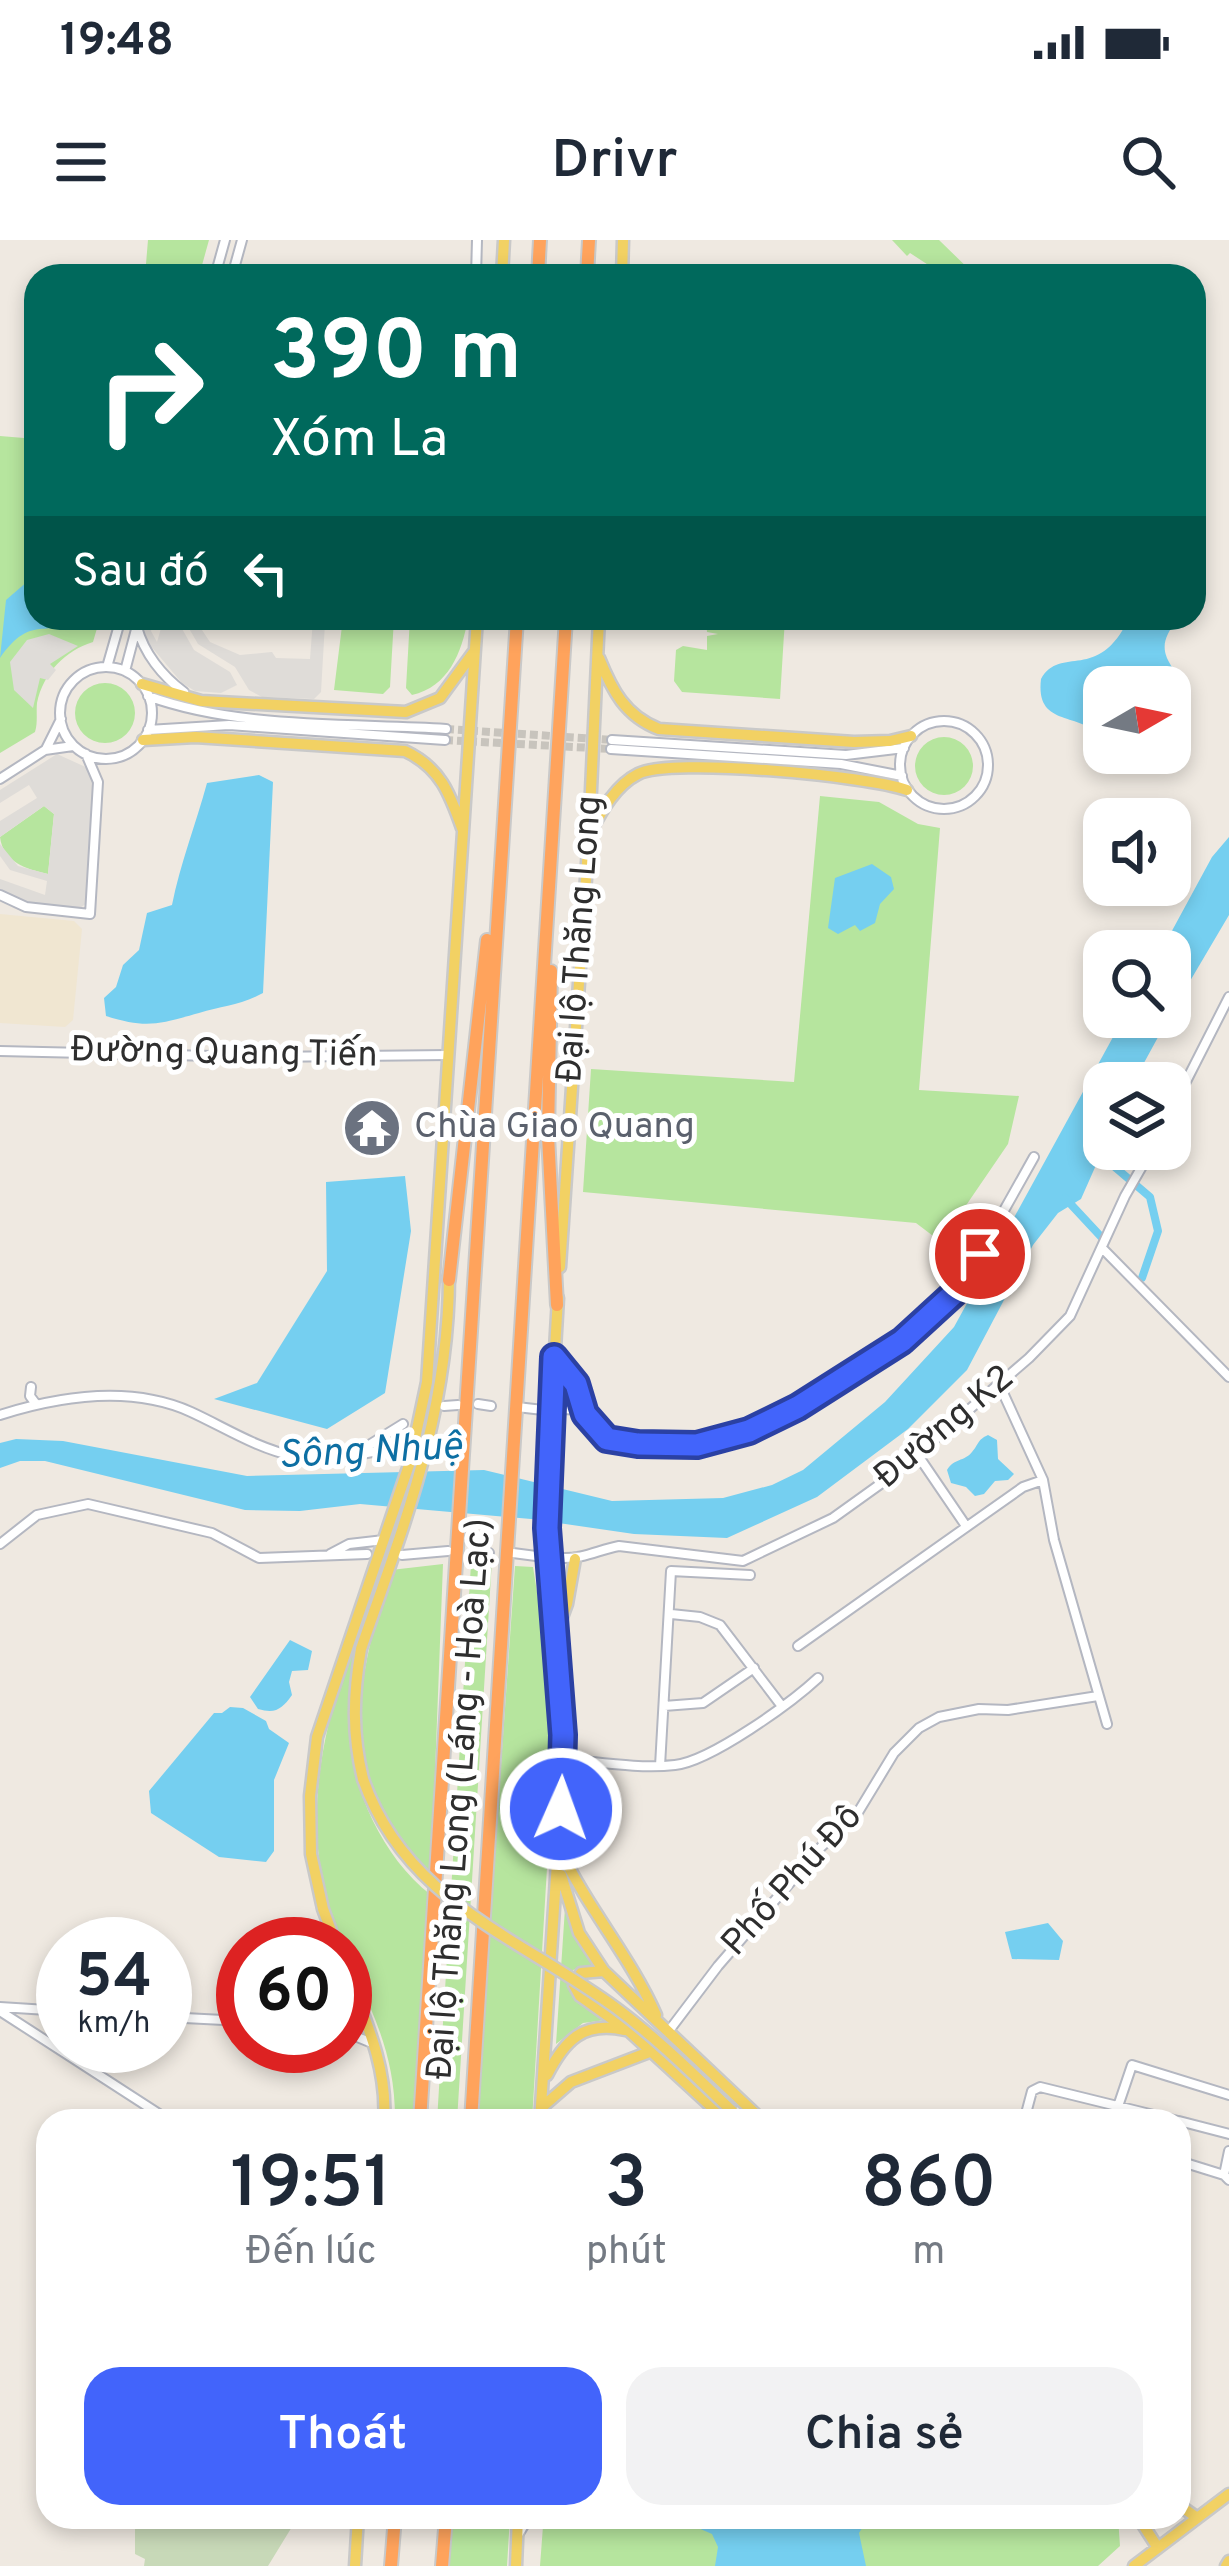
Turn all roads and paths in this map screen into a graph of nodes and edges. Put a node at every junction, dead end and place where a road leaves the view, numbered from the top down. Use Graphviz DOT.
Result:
graph roads {
  1 [pos="118,630"];
  2 [pos="136,630"];
  3 [pos="139,630"];
  4 [pos="476,630"];
  5 [pos="513,630"];
  6 [pos="566,630"];
  7 [pos="598,630"];
  8 [pos="474,650"];
  9 [pos="597,650"];
  10 [pos="107,667"];
  11 [pos="124,671"];
  12 [pos="145,690"];
  13 [pos="201,701"];
  14 [pos="61,719"];
  15 [pos="146,735"];
  16 [pos="911,736"];
  17 [pos="74,746"];
  18 [pos="904,748"];
  19 [pos="45,750"];
  20 [pos="85,754"];
  21 [pos="114,758"];
  22 [pos="506,772"];
  23 [pos="902,776"];
  24 [pos="0,779"];
  25 [pos="98,782"];
  26 [pos="908,790"];
  27 [pos="554,802"];
  28 [pos="463,832"];
  29 [pos="589,833"];
  30 [pos="0,895"];
  31 [pos="1229,997"];
  32 [pos="0,1051"];
  33 [pos="449,1055"];
  34 [pos="1191,1072"];
  35 [pos="1034,1156"];
  36 [pos="1140,1170"];
  37 [pos="442,1178"];
  38 [pos="1103,1249"];
  39 [pos="449,1280"];
  40 [pos="557,1305"];
  41 [pos="554,1357"];
  42 [pos="1229,1376"];
  43 [pos="999,1384"];
  44 [pos="31,1387"];
  45 [pos="37,1404"];
  46 [pos="478,1404"];
  47 [pos="458,1405"];
  48 [pos="444,1406"];
  49 [pos="491,1406"];
  50 [pos="518,1407"];
  51 [pos="543,1409"];
  52 [pos="562,1409"];
  53 [pos="583,1410"];
  54 [pos="0,1415"];
  55 [pos="403,1424"];
  56 [pos="414,1445"];
  57 [pos="917,1454"];
  58 [pos="351,1456"];
  59 [pos="1043,1480"];
  60 [pos="966,1526"];
  61 [pos="384,1540"];
  62 [pos="0,1544"];
  63 [pos="448,1552"];
  64 [pos="473,1552"];
  65 [pos="489,1552"];
  66 [pos="513,1553"];
  67 [pos="328,1554"];
  68 [pos="367,1555"];
  69 [pos="402,1555"];
  70 [pos="536,1556"];
  71 [pos="561,1558"];
  72 [pos="575,1558"];
  73 [pos="750,1575"];
  74 [pos="670,1614"];
  75 [pos="556,1633"];
  76 [pos="798,1646"];
  77 [pos="754,1668"];
  78 [pos="818,1678"];
  79 [pos="1098,1696"];
  80 [pos="664,1706"];
  81 [pos="781,1706"];
  82 [pos="1107,1724"];
  83 [pos="563,1759"];
  84 [pos="660,1766"];
  85 [pos="559,1846"];
  86 [pos="558,1867"];
  87 [pos="327,1917"];
  88 [pos="604,1971"];
  89 [pos="0,2009"];
  90 [pos="36,2010"];
  91 [pos="36,2015"];
  92 [pos="664,2027"];
  93 [pos="629,2031"];
  94 [pos="31,2033"];
  95 [pos="372,2039"];
  96 [pos="374,2044"];
  97 [pos="652,2051"];
  98 [pos="542,2083"];
  99 [pos="1229,2095"];
  100 [pos="1117,2105"];
  101 [pos="151,2109"];
  102 [pos="383,2109"];
  103 [pos="421,2109"];
  104 [pos="472,2109"];
  105 [pos="541,2109"];
  106 [pos="546,2109"];
  107 [pos="722,2109"];
  108 [pos="724,2109"];
  109 [pos="751,2109"];
  110 [pos="1028,2109"];
  111 [pos="1116,2109"];
  112 [pos="1132,2109"];
  113 [pos="1191,2124"];
  114 [pos="1229,2134"];
  115 [pos="1229,2151"];
  116 [pos="1191,2165"];
  117 [pos="1226,2177"];
  118 [pos="1229,2494"];
  119 [pos="1191,2513"];
  120 [pos="1196,2517"];
  121 [pos="1191,2521"];
  122 [pos="357,2529"];
  123 [pos="394,2529"];
  124 [pos="445,2529"];
  125 [pos="517,2529"];
  126 [pos="521,2529"];
  127 [pos="1146,2529"];
  128 [pos="1181,2529"];
  129 [pos="517,2536"];
  130 [pos="1158,2548"];
  131 [pos="355,2566"];
  132 [pos="392,2566"];
  133 [pos="442,2566"];
  134 [pos="516,2566"];
  135 [pos="1133,2566"];
  1 -- 10 [label="street"];
  2 -- 11 [label="street"];
  3 -- 13 [label="street"];
  4 -- 8 [label="main road"];
  5 -- 22 [label="highway, Đại lộ Thăng Long (Láng - Hoà Lạc)"];
  6 -- 27 [label="highway, Đại lộ Thăng Long (Láng - Hoà Lạc)"];
  7 -- 9 [label="main road, Đại lộ Thăng Long"];
  8 -- 13 [label="main road"];
  8 -- 28 [label="main road"];
  9 -- 16 [label="main road"];
  9 -- 29 [label="main road, Đại lộ Thăng Long"];
  10 -- 11 [label="street"];
  10 -- 14 [label="street"];
  11 -- 12 [label="street"];
  12 -- 13 [label="main road"];
  12 -- 15 [label="street"];
  12 -- 15 [label="street"];
  14 -- 17 [label="street"];
  14 -- 19 [label="street"];
  15 -- 21 [label="street"];
  15 -- 28 [label="main road"];
  16 -- 18 [label="street"];
  16 -- 26 [label="street"];
  17 -- 19 [label="street"];
  17 -- 20 [label="street"];
  18 -- 23 [label="street"];
  18 -- 23 [label="street"];
  19 -- 24 [label="street"];
  20 -- 21 [label="street"];
  20 -- 25 [label="street"];
  21 -- 25 [label="street"];
  22 -- 39 [label="highway"];
  22 -- 103 [label="highway, Đại lộ Thăng Long (Láng - Hoà Lạc)"];
  23 -- 26 [label="street"];
  25 -- 30 [label="street"];
  26 -- 29 [label="main road"];
  27 -- 40 [label="highway"];
  27 -- 104 [label="highway, Đại lộ Thăng Long (Láng - Hoà Lạc)"];
  28 -- 33 [label="main road"];
  29 -- 40 [label="main road, Đại lộ Thăng Long"];
  31 -- 34 [label="street"];
  32 -- 33 [label="street, Đường Quang Tiến"];
  33 -- 37 [label="main road"];
  35 -- 53 [label="street"];
  36 -- 38 [label="street, Đường K2"];
  37 -- 39 [label="main road"];
  37 -- 56 [label="main road"];
  38 -- 42 [label="street"];
  38 -- 43 [label="street, Đường K2"];
  39 -- 108 [label="main road, bridge"];
  40 -- 41 [label="main road, Đại lộ Thăng Long"];
  41 -- 53 [label="street"];
  41 -- 75 [label="main road, Đại lộ Thăng Long"];
  43 -- 57 [label="street, Đường K2"];
  43 -- 59 [label="street"];
  44 -- 45 [label="street"];
  45 -- 54 [label="street"];
  45 -- 58 [label="street"];
  46 -- 49 [label="street"];
  47 -- 48 [label="street"];
  50 -- 51 [label="street"];
  52 -- 53 [label="street"];
  55 -- 58 [label="street"];
  56 -- 58 [label="street"];
  56 -- 61 [label="main road"];
  57 -- 60 [label="street"];
  57 -- 72 [label="street, Đường K2"];
  59 -- 60 [label="street"];
  59 -- 79 [label="street"];
  60 -- 76 [label="street"];
  61 -- 67 [label="street"];
  61 -- 87 [label="main road"];
  62 -- 67 [label="street"];
  63 -- 69 [label="street"];
  64 -- 65 [label="street"];
  66 -- 70 [label="street"];
  67 -- 68 [label="street"];
  71 -- 72 [label="street"];
  72 -- 75 [label="main road"];
  73 -- 74 [label="street"];
  74 -- 77 [label="street"];
  74 -- 80 [label="street"];
  75 -- 83 [label="main road, Đại lộ Thăng Long"];
  77 -- 80 [label="street"];
  77 -- 81 [label="street"];
  78 -- 81 [label="street"];
  79 -- 82 [label="street"];
  79 -- 92 [label="street, Phố Phú Đô"];
  80 -- 84 [label="street"];
  81 -- 84 [label="street"];
  83 -- 84 [label="street"];
  83 -- 85 [label="main road, Đại lộ Thăng Long"];
  85 -- 86 [label="main road, Đại lộ Thăng Long"];
  85 -- 92 [label="main road"];
  86 -- 88 [label="main road"];
  86 -- 98 [label="main road, Đại lộ Thăng Long"];
  88 -- 92 [label="main road"];
  88 -- 93 [label="main road"];
  89 -- 90 [label="street"];
  89 -- 94 [label="street"];
  91 -- 94 [label="street"];
  92 -- 109 [label="main road"];
  93 -- 97 [label="main road"];
  93 -- 98 [label="main road"];
  94 -- 101 [label="street"];
  95 -- 96 [label="main road"];
  96 -- 102 [label="main road"];
  97 -- 106 [label="main road"];
  97 -- 107 [label="main road"];
  98 -- 105 [label="main road, Đại lộ Thăng Long"];
  99 -- 100 [label="street"];
  100 -- 110 [label="street"];
  100 -- 111 [label="street"];
  100 -- 112 [label="street"];
  113 -- 114 [label="street"];
  115 -- 117 [label="street"];
  116 -- 117 [label="street"];
  118 -- 120 [label="main road"];
  119 -- 120 [label="main road"];
  120 -- 121 [label="main road"];
  122 -- 131 [label="main road"];
  123 -- 132 [label="highway"];
  124 -- 133 [label="highway"];
  125 -- 129 [label="main road"];
  126 -- 129 [label="street"];
  127 -- 130 [label="main road"];
  128 -- 130 [label="main road"];
  129 -- 134 [label="main road"];
  130 -- 135 [label="main road"];
}
